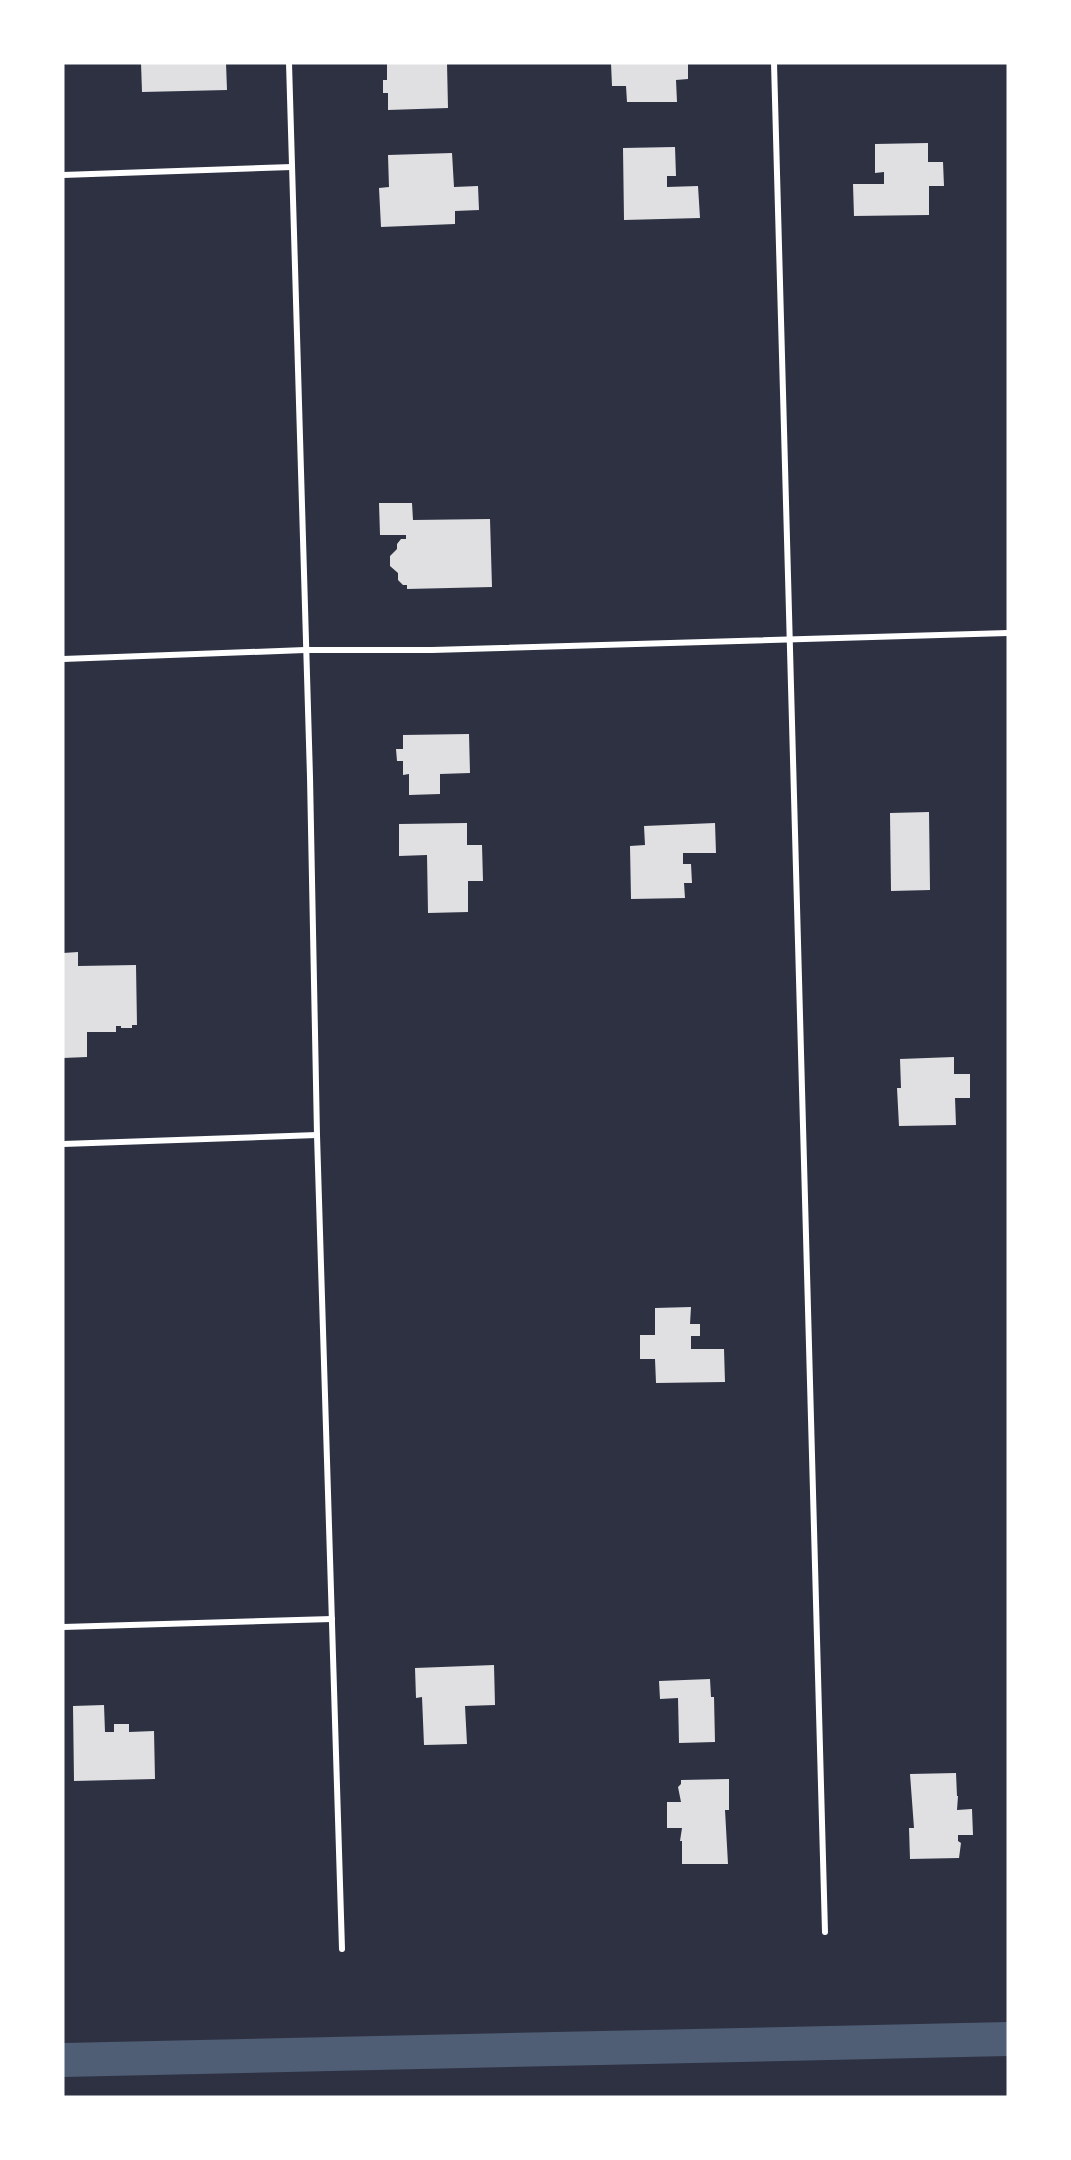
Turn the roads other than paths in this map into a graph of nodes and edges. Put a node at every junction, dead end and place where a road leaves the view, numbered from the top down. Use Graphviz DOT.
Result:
graph roads {
  1 [pos="289,63"];
  2 [pos="774,63"];
  3 [pos="292,167"];
  4 [pos="63,175"];
  5 [pos="1008,633"];
  6 [pos="789,639"];
  7 [pos="305,650"];
  8 [pos="63,659"];
  9 [pos="317,1135"];
  10 [pos="63,1144"];
  11 [pos="332,1619"];
  12 [pos="63,1627"];
  13 [pos="825,1932"];
  14 [pos="342,1949"];
  1 -- 3 [label="street"];
  2 -- 6 [label="street"];
  3 -- 4 [label="street"];
  3 -- 7 [label="street"];
  5 -- 6 [label="street"];
  6 -- 7 [label="street"];
  6 -- 13 [label="street"];
  7 -- 8 [label="street"];
  7 -- 9 [label="street"];
  9 -- 10 [label="street"];
  9 -- 11 [label="street"];
  11 -- 12 [label="street"];
  11 -- 14 [label="street"];
}
